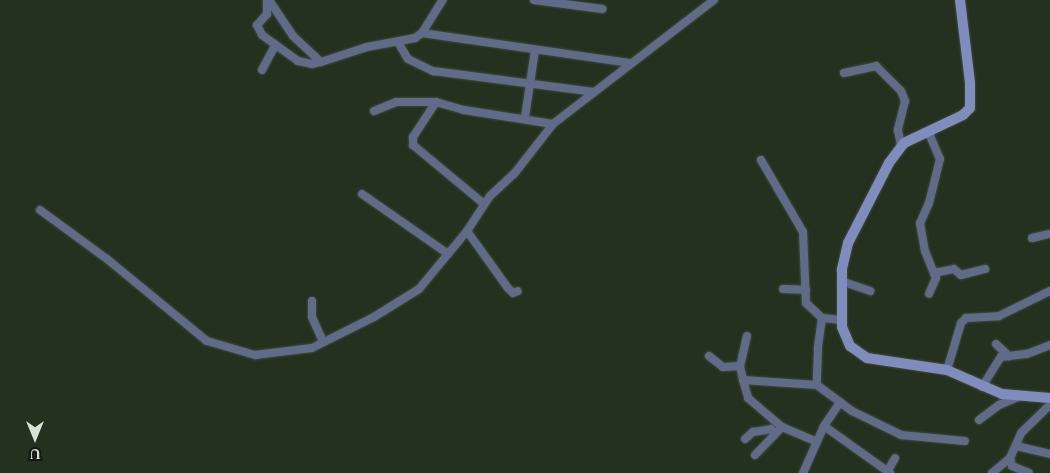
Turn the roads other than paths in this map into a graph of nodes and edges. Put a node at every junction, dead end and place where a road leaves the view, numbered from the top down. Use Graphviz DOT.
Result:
graph roads {
  1 [pos="268,0"];
  2 [pos="443,0"];
  3 [pos="534,0"];
  4 [pos="714,0"];
  5 [pos="960,0"];
  6 [pos="602,9"];
  7 [pos="422,34"];
  8 [pos="399,44"];
  9 [pos="275,46"];
  10 [pos="536,50"];
  11 [pos="321,62"];
  12 [pos="631,63"];
  13 [pos="262,70"];
  14 [pos="844,73"];
  15 [pos="529,84"];
  16 [pos="594,92"];
  17 [pos="436,102"];
  18 [pos="374,111"];
  19 [pos="525,117"];
  20 [pos="554,124"];
  21 [pos="928,131"];
  22 [pos="900,146"];
  23 [pos="761,160"];
  24 [pos="362,194"];
  25 [pos="484,204"];
  26 [pos="40,210"];
  27 [pos="467,231"];
  28 [pos="1050,234"];
  29 [pos="1032,238"];
  30 [pos="448,254"];
  31 [pos="985,269"];
  32 [pos="934,273"];
  33 [pos="841,281"];
  34 [pos="783,289"];
  35 [pos="806,290"];
  36 [pos="518,291"];
  37 [pos="870,291"];
  38 [pos="1050,291"];
  39 [pos="930,294"];
  40 [pos="312,301"];
  41 [pos="822,318"];
  42 [pos="842,320"];
  43 [pos="747,336"];
  44 [pos="323,342"];
  45 [pos="996,344"];
  46 [pos="1050,345"];
  47 [pos="709,356"];
  48 [pos="1009,356"];
  49 [pos="740,366"];
  50 [pos="948,370"];
  51 [pos="743,380"];
  52 [pos="817,385"];
  53 [pos="982,387"];
  54 [pos="1020,396"];
  55 [pos="1050,398"];
  56 [pos="840,402"];
  57 [pos="1050,406"];
  58 [pos="979,420"];
  59 [pos="824,426"];
  60 [pos="782,427"];
  61 [pos="776,433"];
  62 [pos="744,439"];
  63 [pos="965,441"];
  64 [pos="817,442"];
  65 [pos="1016,446"];
  66 [pos="1050,454"];
  67 [pos="754,455"];
  68 [pos="895,458"];
  69 [pos="1010,458"];
  70 [pos="885,472"];
  71 [pos="803,473"];
  72 [pos="992,473"];
  73 [pos="1029,473"];
  1 -- 9 [label="street"];
  1 -- 11 [label="street"];
  2 -- 7 [label="street"];
  3 -- 6 [label="street"];
  4 -- 12 [label="street"];
  5 -- 21 [label="street"];
  7 -- 8 [label="street"];
  7 -- 10 [label="street"];
  8 -- 11 [label="street"];
  8 -- 15 [label="street"];
  9 -- 11 [label="street"];
  9 -- 13 [label="street"];
  10 -- 12 [label="street"];
  10 -- 15 [label="street"];
  12 -- 16 [label="street"];
  14 -- 22 [label="street"];
  15 -- 16 [label="street"];
  15 -- 19 [label="street"];
  16 -- 20 [label="street"];
  17 -- 18 [label="street"];
  17 -- 19 [label="street"];
  17 -- 25 [label="street"];
  19 -- 20 [label="street"];
  20 -- 25 [label="street"];
  21 -- 22 [label="street"];
  21 -- 32 [label="street"];
  22 -- 33 [label="street"];
  23 -- 35 [label="street"];
  24 -- 30 [label="street"];
  25 -- 27 [label="street"];
  26 -- 44 [label="street"];
  27 -- 30 [label="street"];
  27 -- 36 [label="street"];
  28 -- 29 [label="street"];
  30 -- 44 [label="street"];
  31 -- 32 [label="street"];
  32 -- 39 [label="street"];
  33 -- 37 [label="street"];
  33 -- 42 [label="street"];
  34 -- 35 [label="street"];
  35 -- 41 [label="street"];
  38 -- 50 [label="street"];
  40 -- 44 [label="street"];
  41 -- 42 [label="street"];
  41 -- 52 [label="street"];
  42 -- 50 [label="street"];
  43 -- 49 [label="street"];
  45 -- 48 [label="street"];
  46 -- 48 [label="street"];
  47 -- 49 [label="street"];
  48 -- 53 [label="street"];
  49 -- 51 [label="street"];
  50 -- 53 [label="street"];
  51 -- 52 [label="street"];
  51 -- 60 [label="street"];
  52 -- 56 [label="street"];
  53 -- 54 [label="street"];
  54 -- 55 [label="street"];
  54 -- 58 [label="street"];
  56 -- 59 [label="street"];
  56 -- 63 [label="street"];
  57 -- 65 [label="street"];
  59 -- 64 [label="street"];
  59 -- 70 [label="street"];
  60 -- 61 [label="street"];
  60 -- 64 [label="street"];
  61 -- 62 [label="street"];
  61 -- 67 [label="street"];
  64 -- 71 [label="street"];
  65 -- 66 [label="street"];
  65 -- 69 [label="street"];
  68 -- 70 [label="street"];
  69 -- 72 [label="street"];
  69 -- 73 [label="street"];
}
